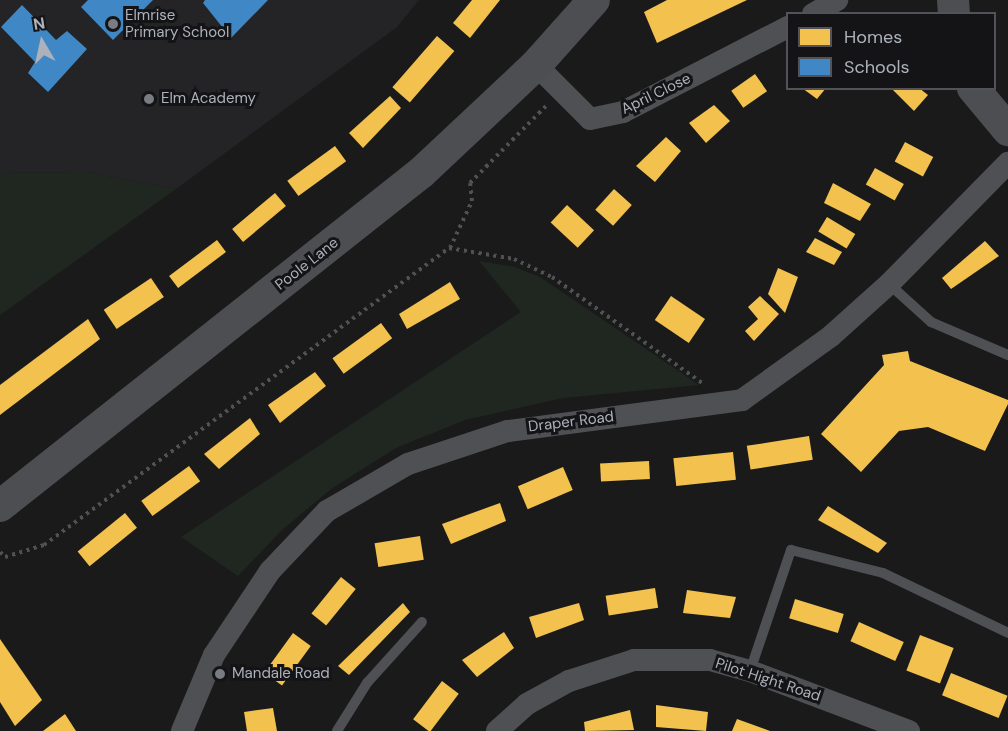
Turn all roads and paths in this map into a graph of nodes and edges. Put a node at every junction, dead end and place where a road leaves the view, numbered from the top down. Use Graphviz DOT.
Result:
graph roads {
  1 [pos="594,0"];
  2 [pos="837,0"];
  3 [pos="816,12"];
  4 [pos="786,28"];
  5 [pos="536,65"];
  6 [pos="561,90"];
  7 [pos="976,90"];
  8 [pos="1008,130"];
  9 [pos="1008,163"];
  10 [pos="450,248"];
  11 [pos="889,284"];
  12 [pos="1008,355"];
  13 [pos="713,403"];
  14 [pos="0,506"];
  15 [pos="0,552"];
  16 [pos="422,622"];
  17 [pos="1008,633"];
  18 [pos="750,671"];
  19 [pos="182,731"];
  20 [pos="337,731"];
  21 [pos="497,731"];
  22 [pos="909,731"];
  1 -- 5 [label="street, Poole Lane"];
  2 -- 3 [label="street"];
  4 -- 6 [label="street, April Close"];
  5 -- 6 [label="street, April Close"];
  5 -- 14 [label="street, Poole Lane"];
  6 -- 10 [label="path"];
  7 -- 8 [label="street"];
  9 -- 11 [label="street, Draper Road"];
  10 -- 13 [label="path"];
  10 -- 15 [label="path"];
  11 -- 12 [label="lane"];
  11 -- 13 [label="street, Draper Road"];
  13 -- 19 [label="street, Draper Road"];
  16 -- 20 [label="lane"];
  17 -- 18 [label="lane"];
  18 -- 21 [label="street, Pilot Hight Road"];
  18 -- 22 [label="street, Pilot Hight Road"];
}
